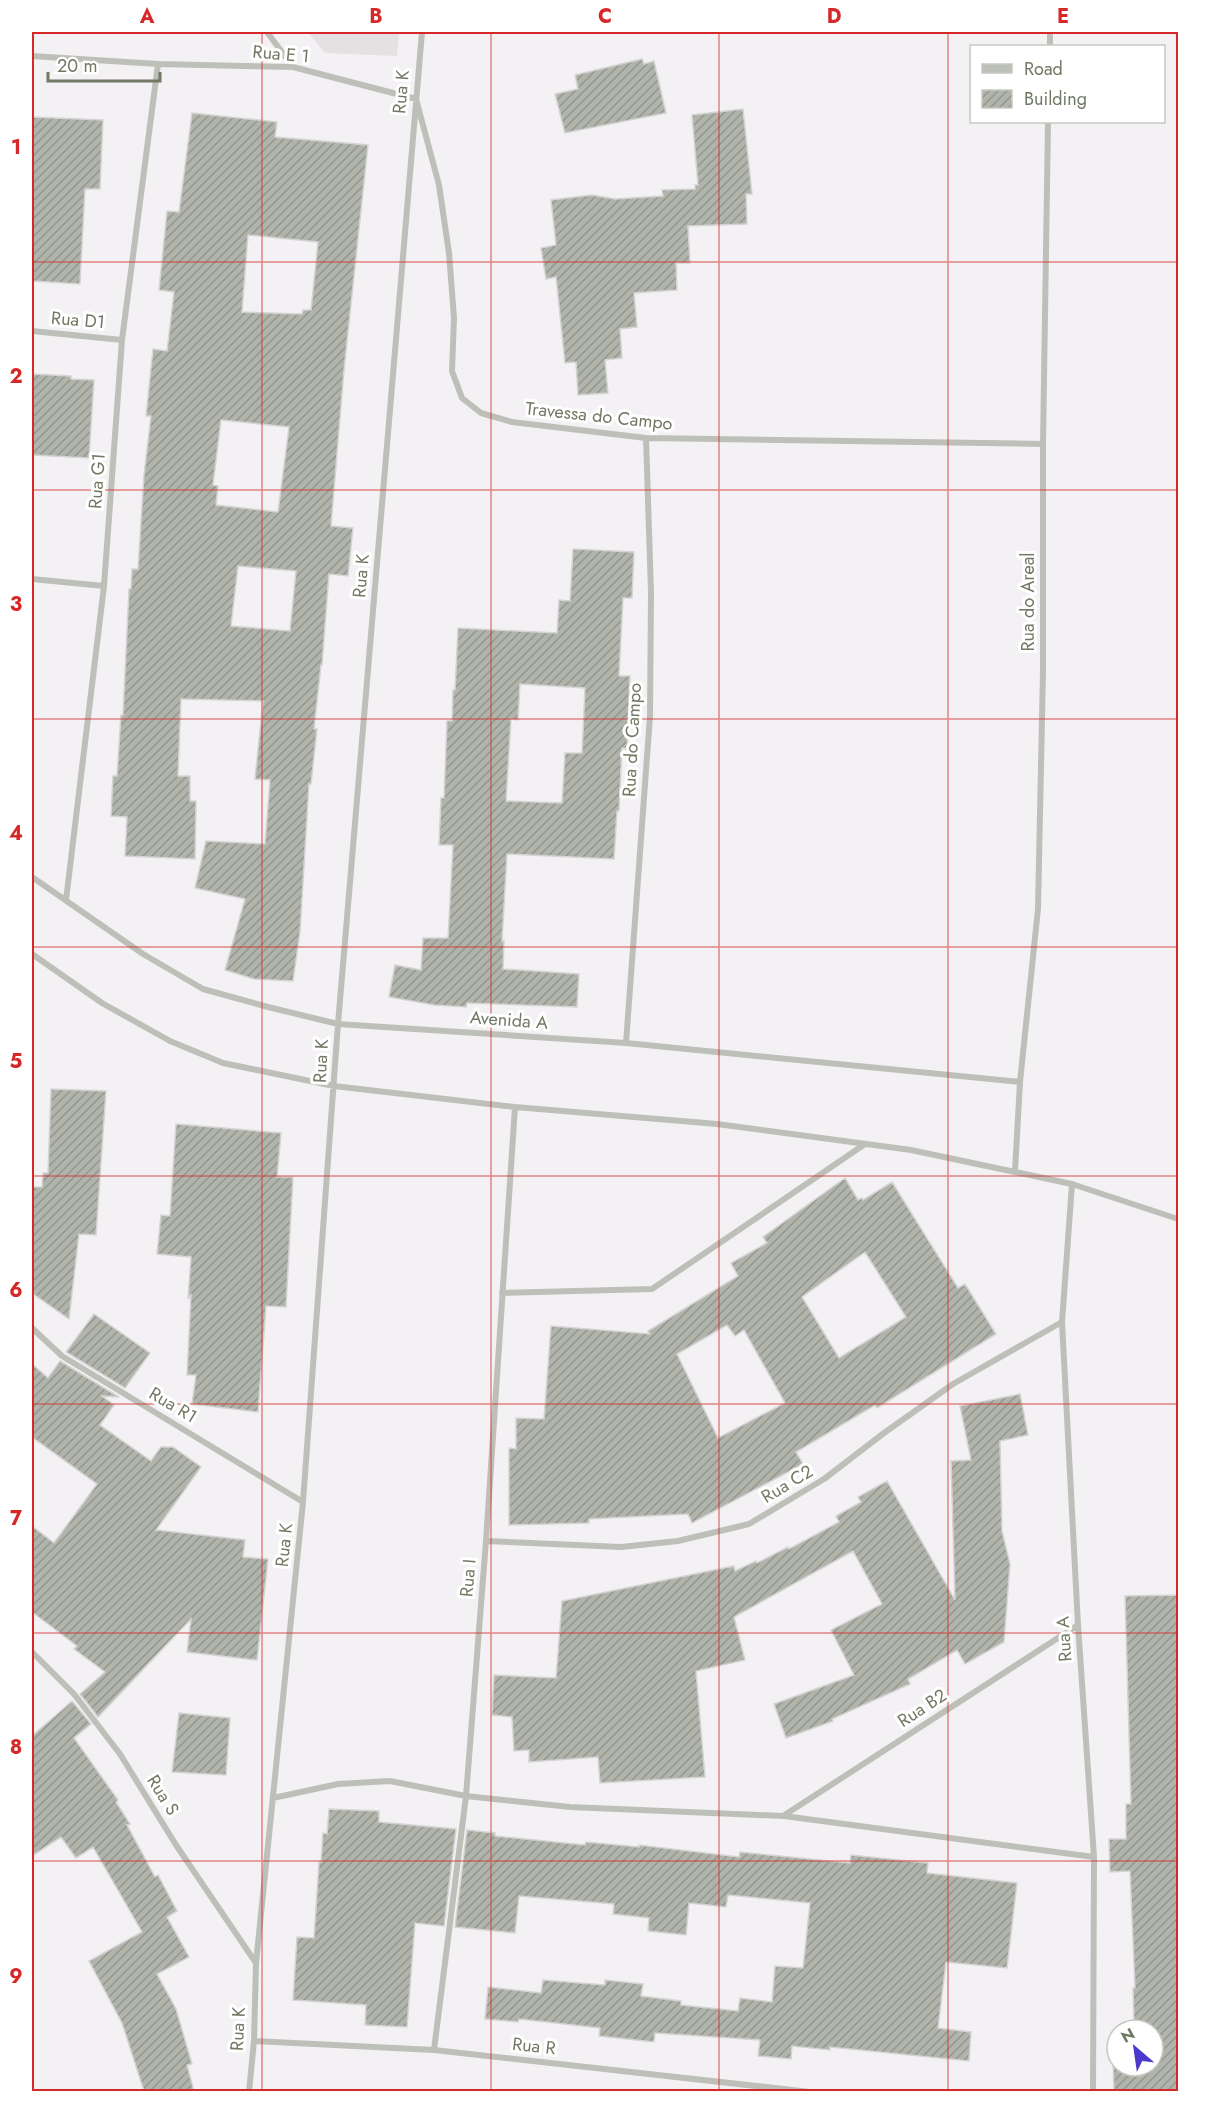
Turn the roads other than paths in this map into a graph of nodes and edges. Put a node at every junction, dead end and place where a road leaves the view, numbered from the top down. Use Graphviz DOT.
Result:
graph roads {
  1 [pos="267,32"];
  2 [pos="422,32"];
  3 [pos="32,56"];
  4 [pos="158,64"];
  5 [pos="293,67"];
  6 [pos="416,99"];
  7 [pos="1048,123"];
  8 [pos="32,331"];
  9 [pos="122,340"];
  10 [pos="646,438"];
  11 [pos="1043,444"];
  12 [pos="32,579"];
  13 [pos="104,586"];
  14 [pos="32,877"];
  15 [pos="66,900"];
  16 [pos="32,954"];
  17 [pos="338,1023"];
  18 [pos="626,1042"];
  19 [pos="1020,1082"];
  20 [pos="334,1086"];
  21 [pos="515,1107"];
  22 [pos="866,1144"];
  23 [pos="1015,1171"];
  24 [pos="1072,1184"];
  25 [pos="1179,1219"];
  26 [pos="502,1293"];
  27 [pos="1062,1322"];
  28 [pos="32,1328"];
  29 [pos="303,1502"];
  30 [pos="486,1541"];
  31 [pos="1078,1625"];
  32 [pos="32,1652"];
  33 [pos="466,1796"];
  34 [pos="273,1798"];
  35 [pos="783,1816"];
  36 [pos="1094,1857"];
  37 [pos="256,1963"];
  38 [pos="254,2041"];
  39 [pos="434,2050"];
  40 [pos="743,2088"];
  41 [pos="249,2091"];
  42 [pos="810,2091"];
  43 [pos="1094,2091"];
  1 -- 5 [label="street"];
  2 -- 6 [label="street, Rua K"];
  3 -- 4 [label="street, Rua E 1"];
  4 -- 5 [label="street, Rua E 1"];
  4 -- 9 [label="street, Rua G1"];
  5 -- 6 [label="street, Rua E 1"];
  6 -- 10 [label="street, Travessa do Campo"];
  6 -- 17 [label="street, Rua K"];
  7 -- 11 [label="street, Rua do Areal"];
  8 -- 9 [label="street, Rua D1"];
  9 -- 13 [label="street, Rua G1"];
  10 -- 11 [label="street, Travessa do Campo"];
  10 -- 18 [label="street, Rua do Campo"];
  11 -- 19 [label="street, Rua do Areal"];
  12 -- 13 [label="street"];
  13 -- 15 [label="street, Rua G1"];
  14 -- 15 [label="street, Avenida A"];
  15 -- 17 [label="street, Avenida A"];
  16 -- 20 [label="street"];
  17 -- 18 [label="street, Avenida A"];
  17 -- 20 [label="street, Rua K"];
  18 -- 19 [label="street, Avenida A"];
  19 -- 23 [label="street, Rua do Areal"];
  20 -- 21 [label="street"];
  20 -- 29 [label="street, Rua K"];
  21 -- 22 [label="street"];
  21 -- 26 [label="street, Rua I"];
  22 -- 23 [label="street"];
  22 -- 26 [label="street"];
  23 -- 24 [label="street"];
  24 -- 25 [label="street"];
  24 -- 27 [label="street, Rua A"];
  26 -- 30 [label="street, Rua I"];
  27 -- 30 [label="street, Rua C2"];
  27 -- 31 [label="street, Rua A"];
  28 -- 29 [label="street, Rua R1"];
  29 -- 34 [label="street, Rua K"];
  30 -- 33 [label="street, Rua I"];
  31 -- 35 [label="street, Rua B2"];
  31 -- 36 [label="street, Rua A"];
  32 -- 37 [label="street, Rua S"];
  33 -- 34 [label="street"];
  33 -- 35 [label="street"];
  33 -- 39 [label="street, Rua I"];
  34 -- 37 [label="street, Rua K"];
  35 -- 36 [label="street"];
  36 -- 43 [label="street, Rua A"];
  37 -- 38 [label="street, Rua K"];
  38 -- 39 [label="street, Rua R"];
  38 -- 41 [label="street, Rua K"];
  39 -- 40 [label="street, Rua R"];
  40 -- 42 [label="street, Rua R"];
}
